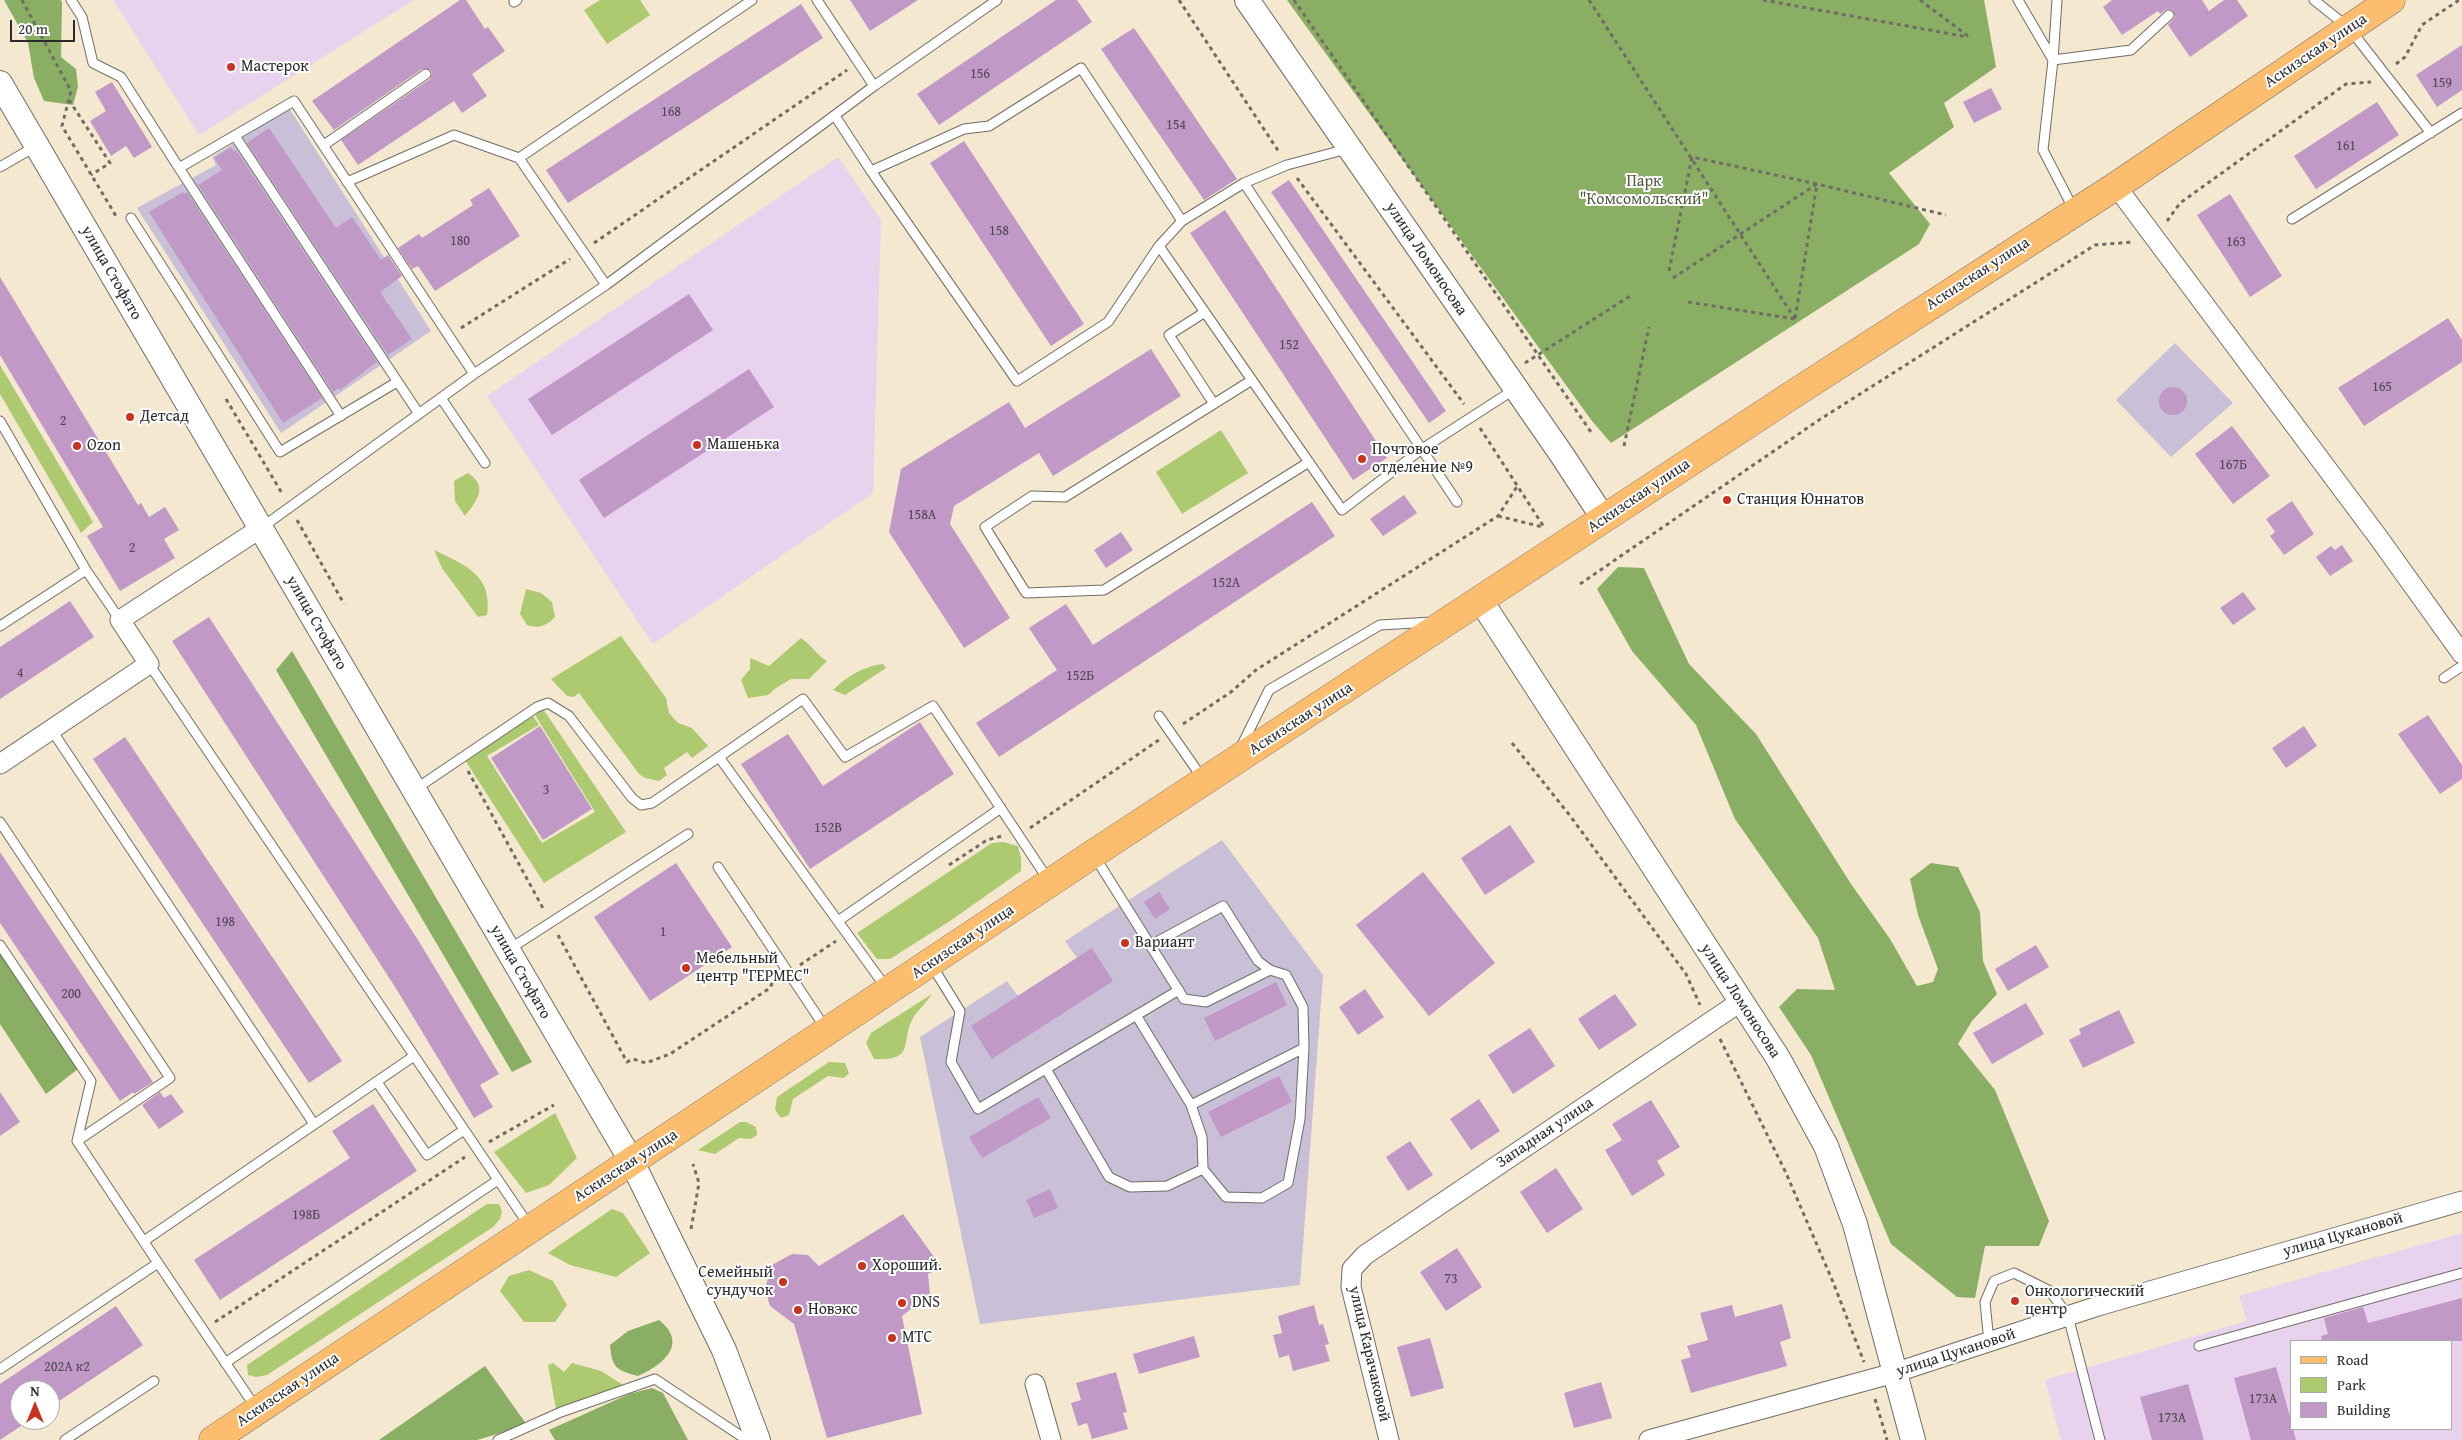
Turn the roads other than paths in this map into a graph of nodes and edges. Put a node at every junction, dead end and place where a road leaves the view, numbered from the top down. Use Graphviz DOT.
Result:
graph roads {
  1 [pos="71,0"];
  2 [pos="752,0"];
  3 [pos="817,0"];
  4 [pos="997,0"];
  5 [pos="1247,0"];
  6 [pos="2018,0"];
  7 [pos="2057,0"];
  8 [pos="2314,0"];
  9 [pos="2391,0"];
  10 [pos="2169,16"];
  11 [pos="2349,28"];
  12 [pos="2053,60"];
  13 [pos="426,74"];
  14 [pos="0,83"];
  15 [pos="874,86"];
  16 [pos="2462,113"];
  17 [pos="834,116"];
  18 [pos="2431,133"];
  19 [pos="234,136"];
  20 [pos="324,145"];
  21 [pos="37,146"];
  22 [pos="1351,148"];
  23 [pos="519,158"];
  24 [pos="0,167"];
  25 [pos="179,168"];
  26 [pos="871,171"];
  27 [pos="347,182"];
  28 [pos="1244,183"];
  29 [pos="2116,186"];
  30 [pos="2075,212"];
  31 [pos="131,218"];
  32 [pos="2292,219"];
  33 [pos="1182,221"];
  34 [pos="1159,246"];
  35 [pos="606,285"];
  36 [pos="1205,312"];
  37 [pos="474,374"];
  38 [pos="1252,380"];
  39 [pos="397,382"];
  40 [pos="1511,382"];
  41 [pos="441,398"];
  42 [pos="1214,404"];
  43 [pos="419,414"];
  44 [pos="341,416"];
  45 [pos="0,421"];
  46 [pos="1422,449"];
  47 [pos="1309,462"];
  48 [pos="485,463"];
  49 [pos="1457,502"];
  50 [pos="1604,519"];
  51 [pos="261,528"];
  52 [pos="86,570"];
  53 [pos="1481,601"];
  54 [pos="120,620"];
  55 [pos="1452,620"];
  56 [pos="0,626"];
  57 [pos="2462,654"];
  58 [pos="149,664"];
  59 [pos="2462,666"];
  60 [pos="2444,678"];
  61 [pos="1159,716"];
  62 [pos="51,729"];
  63 [pos="719,757"];
  64 [pos="0,764"];
  65 [pos="1233,764"];
  66 [pos="1205,782"];
  67 [pos="414,790"];
  68 [pos="1001,808"];
  69 [pos="0,822"];
  70 [pos="688,834"];
  71 [pos="1094,854"];
  72 [pos="718,867"];
  73 [pos="1050,883"];
  74 [pos="838,921"];
  75 [pos="0,945"];
  76 [pos="1150,945"];
  77 [pos="507,950"];
  78 [pos="930,964"];
  79 [pos="1270,970"];
  80 [pos="1179,990"];
  81 [pos="889,991"];
  82 [pos="1740,1002"];
  83 [pos="1136,1015"];
  84 [pos="828,1032"];
  85 [pos="1304,1048"];
  86 [pos="414,1056"];
  87 [pos="1046,1069"];
  88 [pos="377,1082"];
  89 [pos="1191,1105"];
  90 [pos="314,1124"];
  91 [pos="464,1130"];
  92 [pos="77,1141"];
  93 [pos="632,1162"];
  94 [pos="1204,1169"];
  95 [pos="498,1180"];
  96 [pos="2462,1201"];
  97 [pos="531,1228"];
  98 [pos="144,1241"];
  99 [pos="158,1263"];
  100 [pos="1352,1269"];
  101 [pos="2462,1273"];
  102 [pos="2068,1316"];
  103 [pos="1989,1342"];
  104 [pos="2199,1346"];
  105 [pos="225,1363"];
  106 [pos="0,1370"];
  107 [pos="1894,1374"];
  108 [pos="154,1381"];
  109 [pos="1035,1384"];
  110 [pos="257,1411"];
  111 [pos="65,1440"];
  112 [pos="213,1440"];
  113 [pos="498,1440"];
  114 [pos="747,1440"];
  115 [pos="758,1440"];
  116 [pos="1051,1440"];
  117 [pos="1389,1440"];
  118 [pos="1649,1440"];
  119 [pos="1913,1440"];
  120 [pos="2100,1440"];
  1 -- 25 [label="lane"];
  2 -- 23 [label="lane"];
  3 -- 15 [label="lane"];
  4 -- 15 [label="lane"];
  5 -- 22 [label="street, улица Ломоносова"];
  6 -- 12 [label="lane"];
  7 -- 12 [label="lane"];
  8 -- 11 [label="lane"];
  9 -- 11 [label="main road, Аскизская улица"];
  10 -- 12 [label="lane"];
  11 -- 18 [label="lane"];
  11 -- 29 [label="main road, Аскизская улица"];
  12 -- 30 [label="lane"];
  13 -- 20 [label="lane"];
  14 -- 21 [label="street, улица Стофато"];
  15 -- 17 [label="lane"];
  16 -- 18 [label="lane"];
  17 -- 26 [label="lane"];
  17 -- 35 [label="lane"];
  18 -- 32 [label="lane"];
  19 -- 20 [label="lane"];
  19 -- 25 [label="lane"];
  19 -- 39 [label="lane"];
  20 -- 27 [label="lane"];
  21 -- 24 [label="lane"];
  21 -- 51 [label="street, улица Стофато"];
  22 -- 28 [label="lane"];
  22 -- 40 [label="street, улица Ломоносова"];
  23 -- 27 [label="lane"];
  23 -- 35 [label="lane"];
  25 -- 44 [label="lane"];
  26 -- 33 [label="lane"];
  26 -- 34 [label="lane"];
  27 -- 37 [label="lane"];
  28 -- 33 [label="lane"];
  28 -- 46 [label="lane"];
  29 -- 30 [label="main road, Аскизская улица"];
  29 -- 57 [label="street"];
  30 -- 50 [label="main road, Аскизская улица"];
  31 -- 44 [label="lane"];
  33 -- 34 [label="lane"];
  34 -- 36 [label="lane"];
  35 -- 37 [label="lane"];
  36 -- 38 [label="lane"];
  36 -- 42 [label="lane"];
  37 -- 41 [label="lane"];
  38 -- 42 [label="lane"];
  38 -- 47 [label="lane"];
  39 -- 43 [label="lane"];
  39 -- 44 [label="lane"];
  40 -- 46 [label="lane"];
  40 -- 50 [label="street, улица Ломоносова"];
  41 -- 43 [label="lane"];
  41 -- 48 [label="lane"];
  42 -- 47 [label="lane"];
  43 -- 51 [label="lane"];
  45 -- 52 [label="lane"];
  46 -- 47 [label="lane"];
  46 -- 49 [label="lane"];
  50 -- 53 [label="main road, Аскизская улица"];
  51 -- 54 [label="street"];
  51 -- 67 [label="street, улица Стофато"];
  52 -- 54 [label="lane"];
  52 -- 56 [label="lane"];
  53 -- 55 [label="main road, Аскизская улица"];
  53 -- 82 [label="street, улица Ломоносова"];
  54 -- 58 [label="street"];
  55 -- 65 [label="main road, Аскизская улица"];
  55 -- 65 [label="lane"];
  58 -- 62 [label="street"];
  58 -- 86 [label="lane"];
  59 -- 60 [label="lane"];
  61 -- 66 [label="lane"];
  62 -- 64 [label="street"];
  62 -- 90 [label="lane"];
  63 -- 67 [label="lane"];
  63 -- 68 [label="lane"];
  63 -- 74 [label="lane"];
  65 -- 66 [label="main road, Аскизская улица"];
  66 -- 71 [label="main road, Аскизская улица"];
  67 -- 77 [label="street, улица Стофато"];
  68 -- 73 [label="lane"];
  68 -- 74 [label="lane"];
  69 -- 92 [label="lane"];
  70 -- 77 [label="lane"];
  71 -- 73 [label="main road, Аскизская улица"];
  71 -- 76 [label="lane"];
  72 -- 84 [label="lane"];
  73 -- 78 [label="main road, Аскизская улица"];
  74 -- 81 [label="lane"];
  75 -- 92 [label="lane"];
  76 -- 79 [label="lane"];
  76 -- 80 [label="lane"];
  77 -- 93 [label="street, улица Стофато"];
  78 -- 81 [label="main road, Аскизская улица"];
  78 -- 87 [label="lane"];
  79 -- 80 [label="lane"];
  79 -- 85 [label="lane"];
  80 -- 83 [label="lane"];
  81 -- 84 [label="main road, Аскизская улица"];
  82 -- 100 [label="street, Западная улица"];
  82 -- 107 [label="street, улица Ломоносова"];
  83 -- 87 [label="lane"];
  83 -- 89 [label="lane"];
  84 -- 93 [label="main road, Аскизская улица"];
  85 -- 89 [label="lane"];
  85 -- 94 [label="lane"];
  86 -- 88 [label="lane"];
  86 -- 91 [label="lane"];
  87 -- 94 [label="lane"];
  88 -- 90 [label="lane"];
  88 -- 91 [label="lane"];
  89 -- 94 [label="lane"];
  90 -- 98 [label="lane"];
  91 -- 95 [label="lane"];
  92 -- 98 [label="lane"];
  93 -- 97 [label="main road, Аскизская улица"];
  93 -- 115 [label="street, улица Стофато"];
  95 -- 97 [label="lane"];
  95 -- 105 [label="lane"];
  96 -- 102 [label="street, улица Цукановой"];
  97 -- 110 [label="main road, Аскизская улица"];
  98 -- 99 [label="lane"];
  99 -- 105 [label="lane"];
  99 -- 106 [label="lane"];
  100 -- 117 [label="street, улица Карачаковой"];
  101 -- 104 [label="lane"];
  102 -- 103 [label="street, улица Цукановой"];
  102 -- 103 [label="lane"];
  102 -- 120 [label="lane"];
  103 -- 107 [label="street, улица Цукановой"];
  105 -- 110 [label="lane"];
  107 -- 118 [label="street, улица Цукановой"];
  107 -- 119 [label="street, улица Ломоносова"];
  108 -- 111 [label="lane"];
  109 -- 116 [label="street"];
  110 -- 112 [label="main road, Аскизская улица"];
  113 -- 114 [label="lane"];
}
